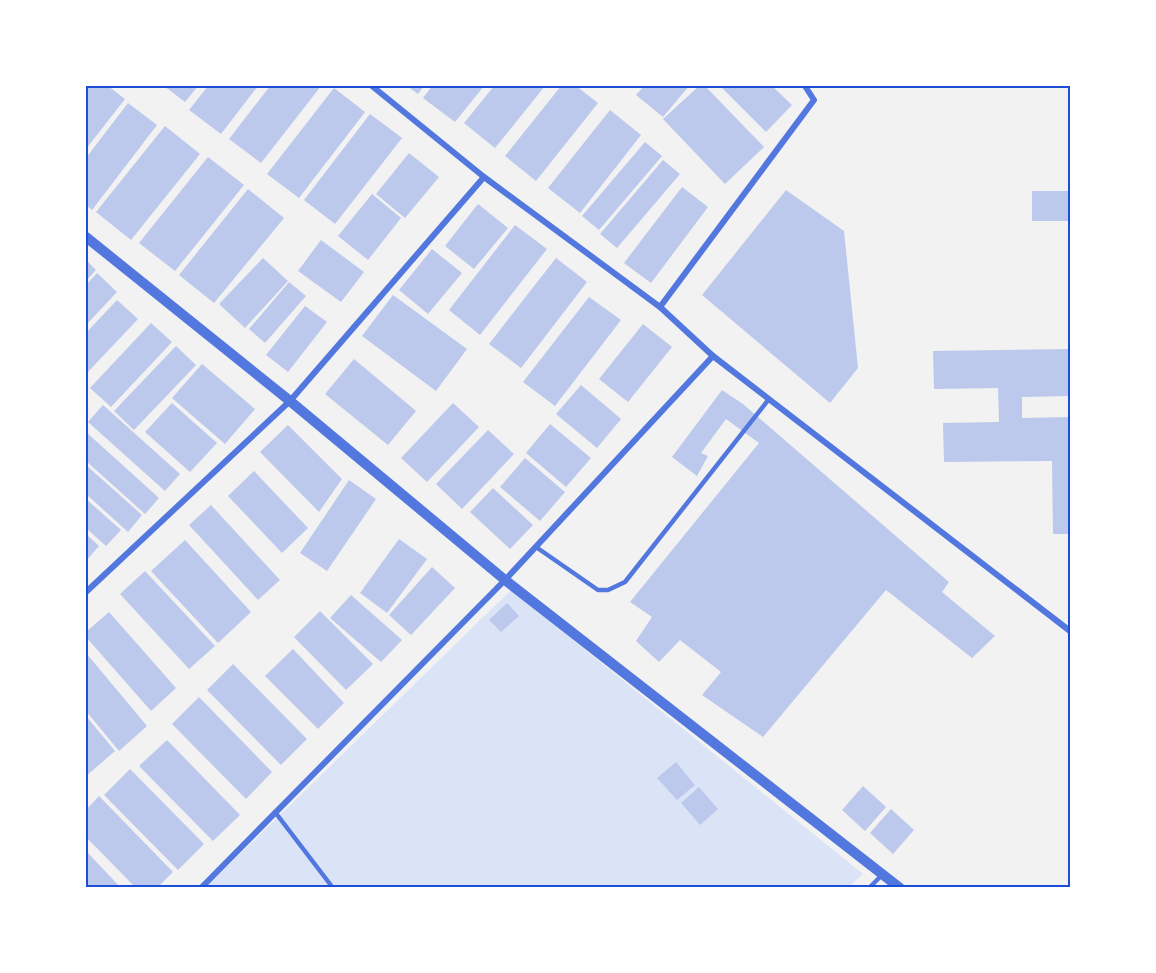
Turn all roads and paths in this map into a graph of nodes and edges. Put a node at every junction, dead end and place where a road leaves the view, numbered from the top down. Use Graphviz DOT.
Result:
graph roads {
  1 [pos="372,86"];
  2 [pos="805,86"];
  3 [pos="484,177"];
  4 [pos="86,237"];
  5 [pos="660,307"];
  6 [pos="713,356"];
  7 [pos="769,399"];
  8 [pos="290,401"];
  9 [pos="536,547"];
  10 [pos="505,580"];
  11 [pos="86,592"];
  12 [pos="1071,631"];
  13 [pos="275,812"];
  14 [pos="882,874"];
  15 [pos="899,887"];
  16 [pos="201,888"];
  17 [pos="333,888"];
  18 [pos="869,888"];
  1 -- 3 [label="street"];
  2 -- 5 [label="street"];
  3 -- 5 [label="street"];
  3 -- 8 [label="street"];
  4 -- 8 [label="street"];
  5 -- 6 [label="street"];
  6 -- 7 [label="street"];
  6 -- 9 [label="street"];
  7 -- 9 [label="lane"];
  7 -- 12 [label="street"];
  8 -- 10 [label="street"];
  8 -- 11 [label="street"];
  9 -- 10 [label="street"];
  10 -- 13 [label="street"];
  10 -- 14 [label="street"];
  13 -- 16 [label="street"];
  13 -- 17 [label="lane"];
  14 -- 15 [label="street"];
  14 -- 18 [label="lane"];
}
